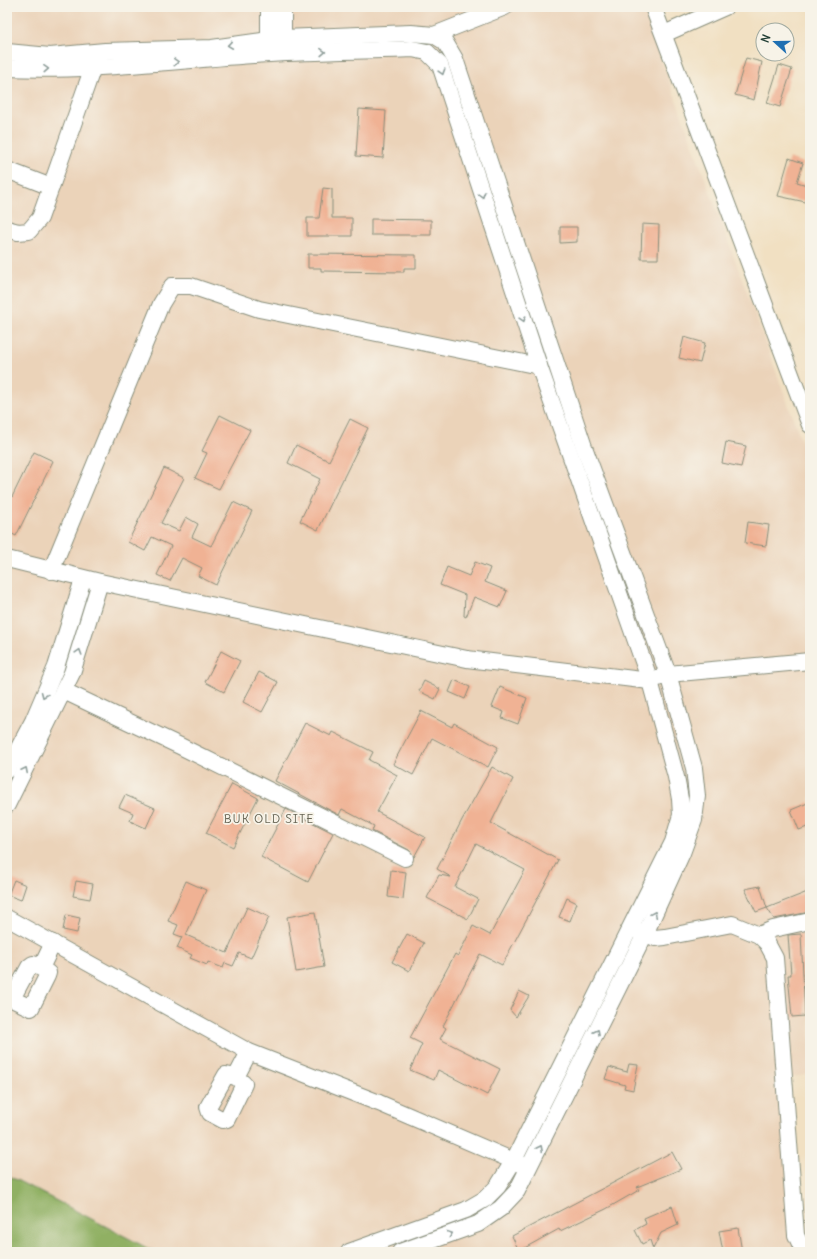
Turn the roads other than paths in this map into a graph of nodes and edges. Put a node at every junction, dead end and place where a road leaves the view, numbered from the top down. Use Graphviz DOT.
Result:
graph roads {
  1 [pos="269,7"];
  2 [pos="283,7"];
  3 [pos="505,7"];
  4 [pos="653,7"];
  5 [pos="725,7"];
  6 [pos="411,33"];
  7 [pos="664,34"];
  8 [pos="434,35"];
  9 [pos="276,46"];
  10 [pos="412,49"];
  11 [pos="7,52"];
  12 [pos="93,60"];
  13 [pos="7,68"];
  14 [pos="483,138"];
  15 [pos="466,146"];
  16 [pos="7,170"];
  17 [pos="51,187"];
  18 [pos="7,229"];
  19 [pos="532,292"];
  20 [pos="516,296"];
  21 [pos="539,366"];
  22 [pos="810,425"];
  23 [pos="7,559"];
  24 [pos="51,571"];
  25 [pos="83,579"];
  26 [pos="100,582"];
  27 [pos="810,661"];
  28 [pos="56,667"];
  29 [pos="72,673"];
  30 [pos="668,674"];
  31 [pos="650,681"];
  32 [pos="64,691"];
  33 [pos="7,770"];
  34 [pos="7,805"];
  35 [pos="405,858"];
  36 [pos="7,918"];
  37 [pos="810,921"];
  38 [pos="630,927"];
  39 [pos="645,934"];
  40 [pos="759,935"];
  41 [pos="53,943"];
  42 [pos="40,968"];
  43 [pos="249,1052"];
  44 [pos="236,1077"];
  45 [pos="514,1160"];
  46 [pos="529,1168"];
  47 [pos="349,1252"];
  48 [pos="400,1252"];
  49 [pos="810,1252"];
  1 -- 9 [label="street"];
  2 -- 9 [label="street"];
  3 -- 8 [label="street"];
  4 -- 7 [label="street"];
  5 -- 7 [label="street"];
  6 -- 8 [label="street"];
  6 -- 9 [label="street"];
  6 -- 10 [label="street"];
  7 -- 22 [label="street"];
  8 -- 14 [label="street"];
  9 -- 10 [label="street, one-way"];
  9 -- 12 [label="street"];
  10 -- 15 [label="street, one-way"];
  11 -- 12 [label="street"];
  13 -- 12 [label="street, one-way"];
  12 -- 17 [label="street"];
  14 -- 15 [label="street"];
  14 -- 19 [label="street"];
  15 -- 20 [label="street, one-way"];
  16 -- 17 [label="street"];
  17 -- 18 [label="street"];
  19 -- 20 [label="street"];
  19 -- 30 [label="street"];
  20 -- 21 [label="street, one-way"];
  21 -- 24 [label="street"];
  21 -- 31 [label="street"];
  23 -- 24 [label="street"];
  24 -- 25 [label="street"];
  25 -- 26 [label="street"];
  25 -- 28 [label="street"];
  29 -- 26 [label="street, one-way"];
  26 -- 31 [label="street"];
  27 -- 30 [label="street"];
  28 -- 29 [label="street"];
  28 -- 33 [label="street, one-way"];
  29 -- 32 [label="street"];
  30 -- 31 [label="street"];
  39 -- 30 [label="street, one-way"];
  31 -- 38 [label="street"];
  34 -- 32 [label="street, one-way"];
  32 -- 35 [label="street"];
  36 -- 41 [label="street"];
  37 -- 40 [label="street"];
  38 -- 39 [label="street"];
  38 -- 45 [label="street"];
  39 -- 40 [label="street"];
  46 -- 39 [label="street, one-way"];
  40 -- 49 [label="street"];
  41 -- 42 [label="street"];
  41 -- 43 [label="street"];
  43 -- 44 [label="street"];
  43 -- 45 [label="street"];
  45 -- 46 [label="street"];
  45 -- 47 [label="street"];
  48 -- 46 [label="street, one-way"];
}
